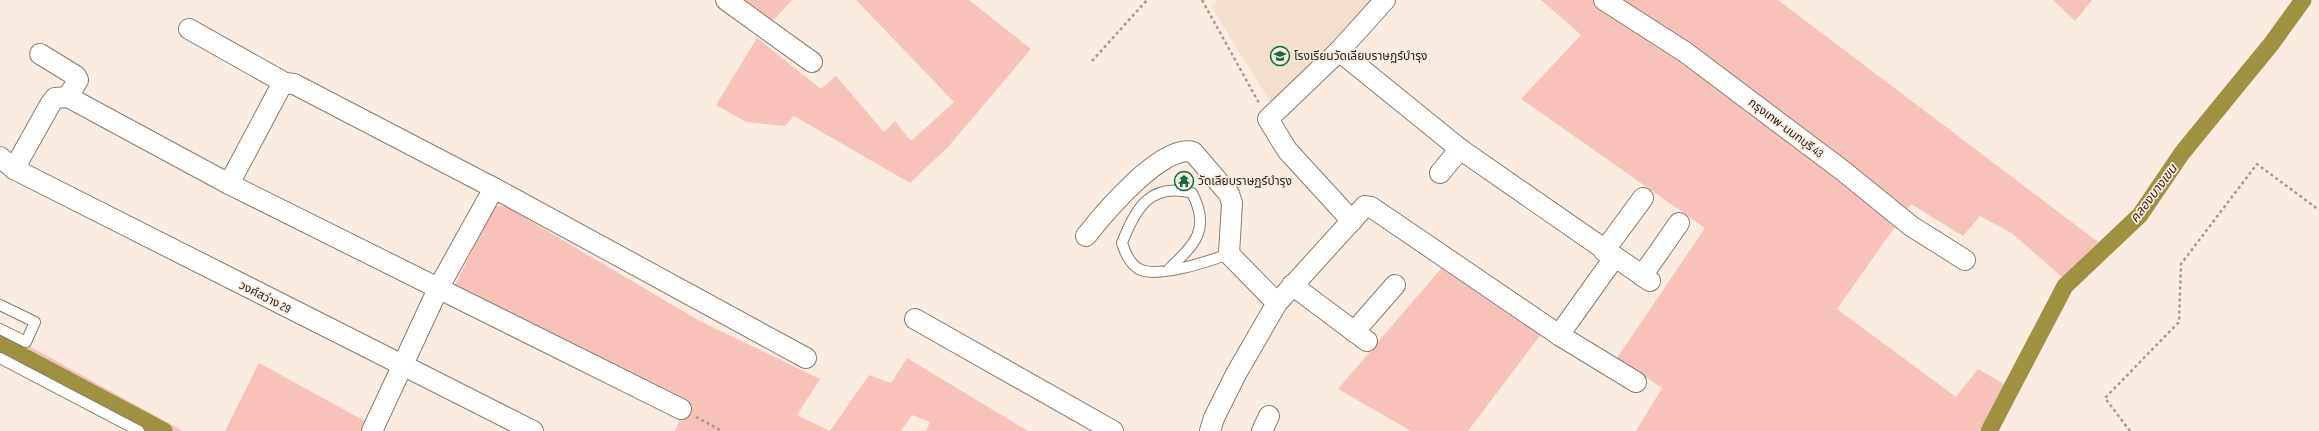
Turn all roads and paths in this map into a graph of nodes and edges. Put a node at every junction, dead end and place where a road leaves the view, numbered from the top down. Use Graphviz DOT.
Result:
graph roads {
  1 [pos="726,0"];
  2 [pos="1147,0"];
  3 [pos="1202,0"];
  4 [pos="1385,0"];
  5 [pos="1604,0"];
  6 [pos="189,29"];
  7 [pos="1339,51"];
  8 [pos="40,54"];
  9 [pos="1092,61"];
  10 [pos="812,62"];
  11 [pos="285,83"];
  12 [pos="68,97"];
  13 [pos="1268,119"];
  14 [pos="1460,149"];
  15 [pos="7,163"];
  16 [pos="1440,173"];
  17 [pos="229,184"];
  18 [pos="494,188"];
  19 [pos="1643,198"];
  20 [pos="2319,210"];
  21 [pos="1352,221"];
  22 [pos="1679,223"];
  23 [pos="1086,236"];
  24 [pos="1228,254"];
  25 [pos="1609,255"];
  26 [pos="1965,260"];
  27 [pos="1169,269"];
  28 [pos="1292,285"];
  29 [pos="1394,285"];
  30 [pos="439,287"];
  31 [pos="1277,303"];
  32 [pos="0,305"];
  33 [pos="915,319"];
  34 [pos="1,332"];
  35 [pos="1559,335"];
  36 [pos="0,358"];
  37 [pos="806,358"];
  38 [pos="402,367"];
  39 [pos="1636,382"];
  40 [pos="681,409"];
  41 [pos="139,431"];
  42 [pos="372,431"];
  43 [pos="533,431"];
  44 [pos="722,431"];
  45 [pos="1113,431"];
  46 [pos="1210,431"];
  47 [pos="2130,431"];
  1 -- 10 [label="street"];
  2 -- 9 [label="path"];
  3 -- 13 [label="path"];
  4 -- 7 [label="street"];
  5 -- 26 [label="street, กรุงเทพ-นนทบุรี 43"];
  6 -- 11 [label="street"];
  7 -- 13 [label="street"];
  7 -- 14 [label="street"];
  8 -- 12 [label="street"];
  11 -- 17 [label="street"];
  11 -- 18 [label="street"];
  12 -- 15 [label="street"];
  12 -- 17 [label="street"];
  13 -- 21 [label="street"];
  14 -- 16 [label="street"];
  14 -- 25 [label="street"];
  15 -- 38 [label="street, วงศ์สว่าง 29"];
  17 -- 30 [label="street"];
  18 -- 30 [label="street"];
  18 -- 37 [label="street"];
  19 -- 25 [label="street"];
  20 -- 47 [label="path"];
  21 -- 28 [label="street"];
  21 -- 35 [label="street"];
  22 -- 25 [label="street"];
  23 -- 24 [label="street"];
  24 -- 27 [label="lane"];
  24 -- 31 [label="street"];
  25 -- 35 [label="street"];
  27 -- 27 [label="lane"];
  28 -- 29 [label="street"];
  28 -- 31 [label="street"];
  30 -- 38 [label="street"];
  30 -- 40 [label="street"];
  31 -- 46 [label="street"];
  32 -- 34 [label="lane"];
  33 -- 45 [label="street"];
  35 -- 39 [label="street"];
  36 -- 41 [label="lane"];
  38 -- 42 [label="street"];
  38 -- 43 [label="street, วงศ์สว่าง 29"];
  40 -- 44 [label="path"];
}
